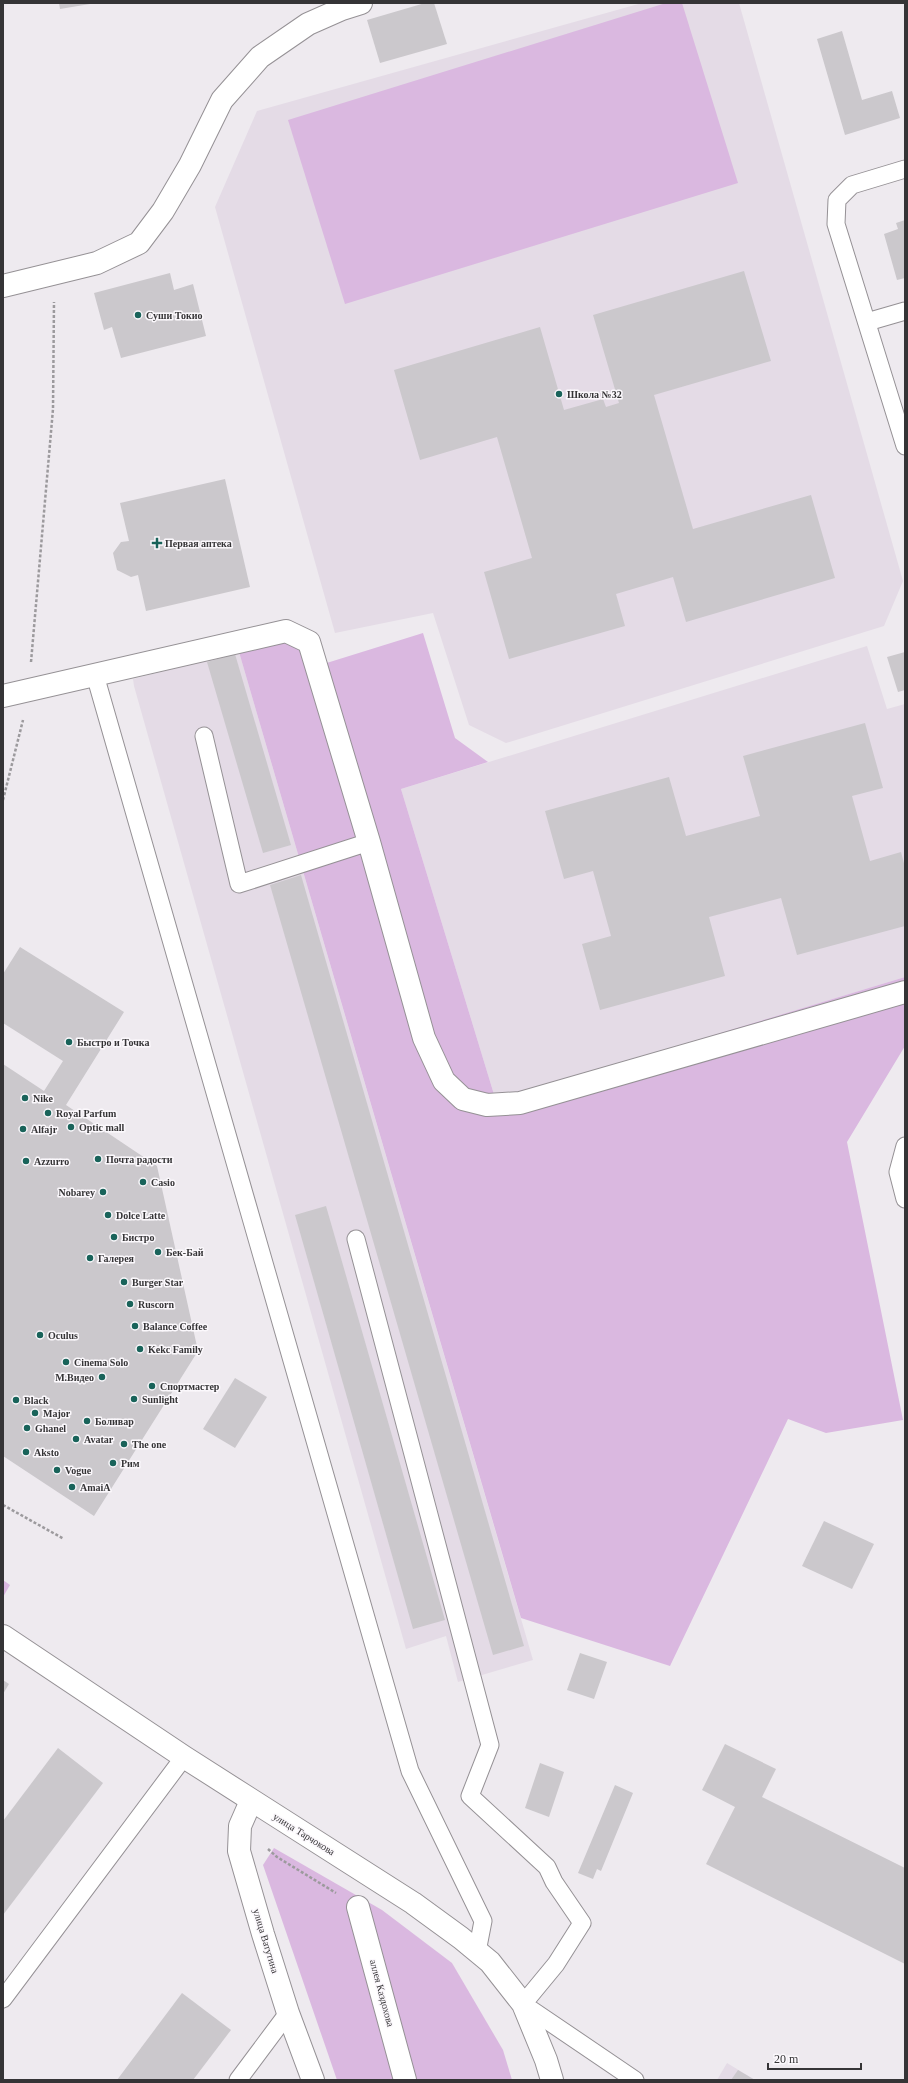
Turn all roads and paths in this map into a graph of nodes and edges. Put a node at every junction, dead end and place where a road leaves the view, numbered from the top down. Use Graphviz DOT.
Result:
graph roads {
  1 [pos="361,3"];
  2 [pos="905,169"];
  3 [pos="54,273"];
  4 [pos="3,286"];
  5 [pos="905,311"];
  6 [pos="867,322"];
  7 [pos="905,446"];
  8 [pos="95,675"];
  9 [pos="28,691"];
  10 [pos="3,696"];
  11 [pos="204,736"];
  12 [pos="3,800"];
  13 [pos="370,842"];
  14 [pos="905,992"];
  15 [pos="905,1146"];
  16 [pos="905,1198"];
  17 [pos="356,1239"];
  18 [pos="3,1505"];
  19 [pos="64,1539"];
  20 [pos="3,1636"];
  21 [pos="184,1757"];
  22 [pos="251,1801"];
  23 [pos="358,1907"];
  24 [pos="478,1952"];
  25 [pos="3,1998"];
  26 [pos="523,2004"];
  27 [pos="288,2013"];
  28 [pos="238,2080"];
  29 [pos="313,2080"];
  30 [pos="405,2080"];
  31 [pos="552,2080"];
  32 [pos="635,2080"];
  1 -- 3 [label="street"];
  2 -- 6 [label="lane"];
  3 -- 4 [label="street"];
  3 -- 9 [label="path"];
  5 -- 6 [label="lane"];
  6 -- 7 [label="lane"];
  8 -- 9 [label="street"];
  8 -- 13 [label="street"];
  8 -- 24 [label="lane"];
  9 -- 10 [label="street"];
  9 -- 12 [label="path"];
  11 -- 13 [label="lane"];
  13 -- 14 [label="street"];
  15 -- 16 [label="lane"];
  17 -- 26 [label="lane"];
  18 -- 19 [label="path"];
  20 -- 21 [label="street, улица Тарчокова"];
  21 -- 22 [label="street, улица Тарчокова"];
  21 -- 25 [label="lane"];
  22 -- 24 [label="street, улица Тарчокова"];
  22 -- 27 [label="street, улица Ватутина"];
  23 -- 30 [label="street, аллея Каздохова"];
  24 -- 26 [label="street, улица Тарчокова"];
  26 -- 31 [label="street, улица Тарчокова"];
  26 -- 32 [label="lane"];
  27 -- 28 [label="lane"];
  27 -- 29 [label="street, улица Ватутина"];
}
